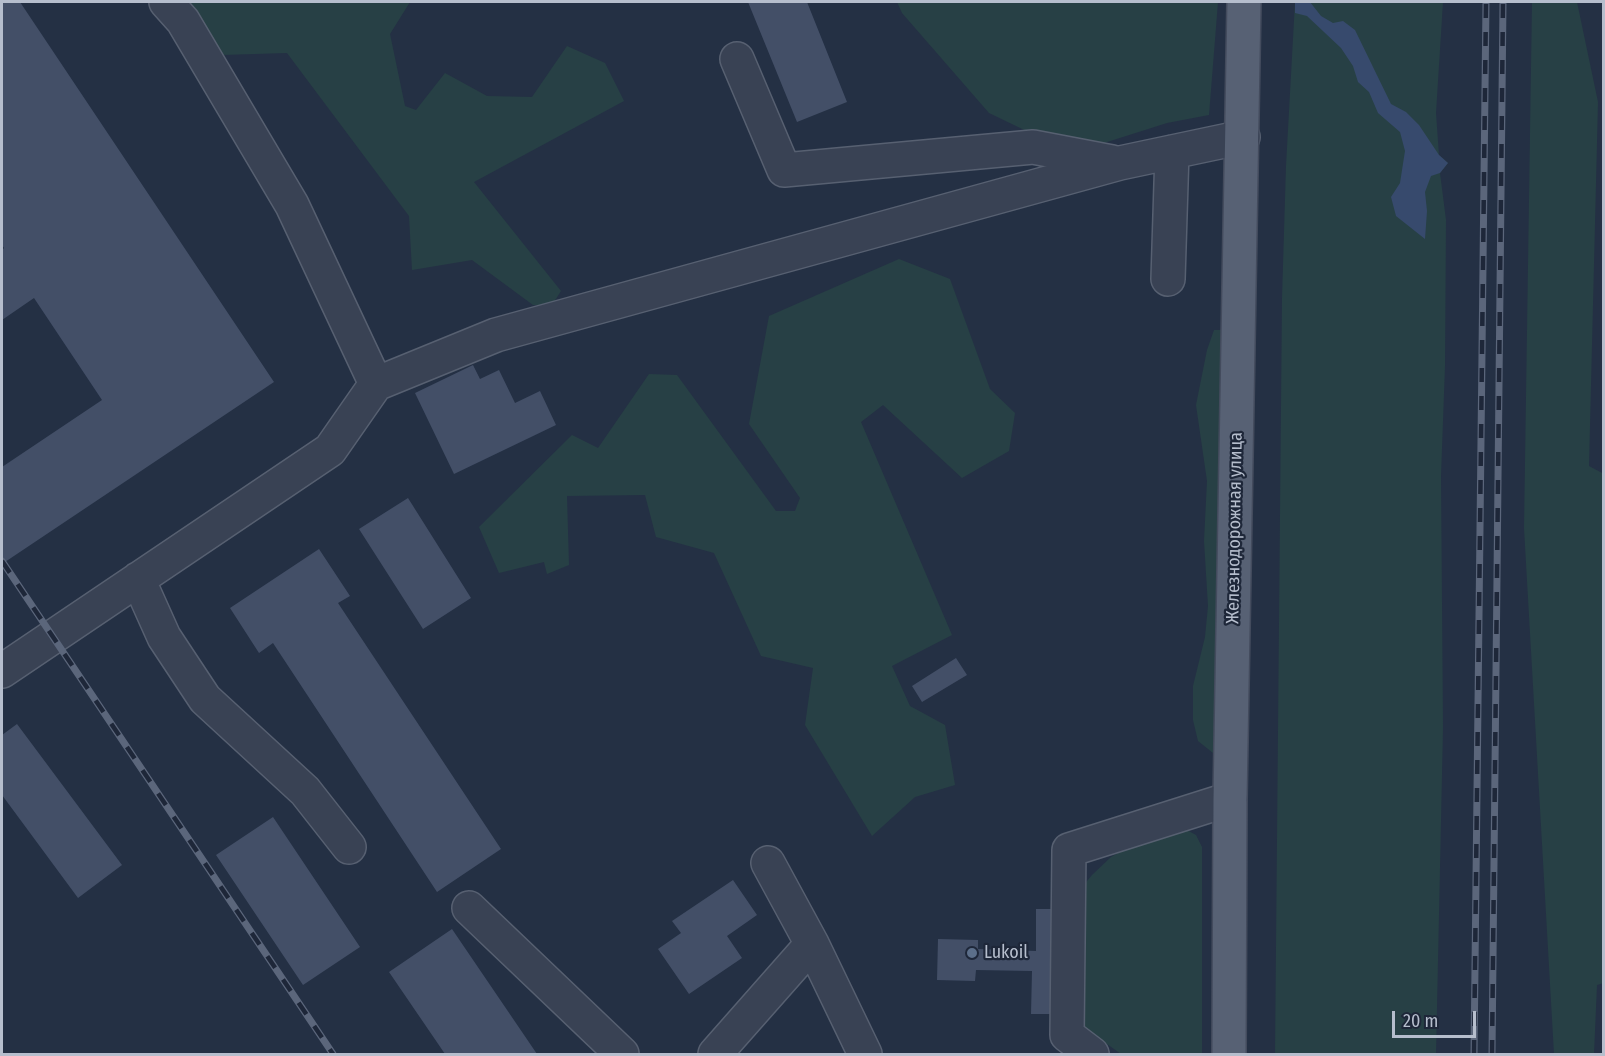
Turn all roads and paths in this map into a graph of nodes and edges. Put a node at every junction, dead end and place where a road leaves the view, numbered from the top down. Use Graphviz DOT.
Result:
graph roads {
  1 [pos="166,2"];
  2 [pos="1244,2"];
  3 [pos="737,59"];
  4 [pos="1243,137"];
  5 [pos="1173,152"];
  6 [pos="1120,163"];
  7 [pos="1168,279"];
  8 [pos="376,384"];
  9 [pos="138,579"];
  10 [pos="2,671"];
  11 [pos="1230,799"];
  12 [pos="349,847"];
  13 [pos="768,863"];
  14 [pos="469,908"];
  15 [pos="812,944"];
  16 [pos="622,1054"];
  17 [pos="715,1054"];
  18 [pos="865,1054"];
  19 [pos="1092,1054"];
  20 [pos="1229,1054"];
  1 -- 8 [label="street"];
  2 -- 4 [label="main road, Железнодорожная улица"];
  3 -- 6 [label="street"];
  4 -- 5 [label="street"];
  4 -- 11 [label="main road, Железнодорожная улица"];
  5 -- 6 [label="street"];
  5 -- 7 [label="street"];
  6 -- 8 [label="street"];
  8 -- 9 [label="street"];
  9 -- 10 [label="street"];
  9 -- 12 [label="street"];
  11 -- 19 [label="street"];
  11 -- 20 [label="main road, Железнодорожная улица"];
  13 -- 15 [label="street"];
  14 -- 16 [label="street"];
  15 -- 17 [label="street"];
  15 -- 18 [label="street"];
}
